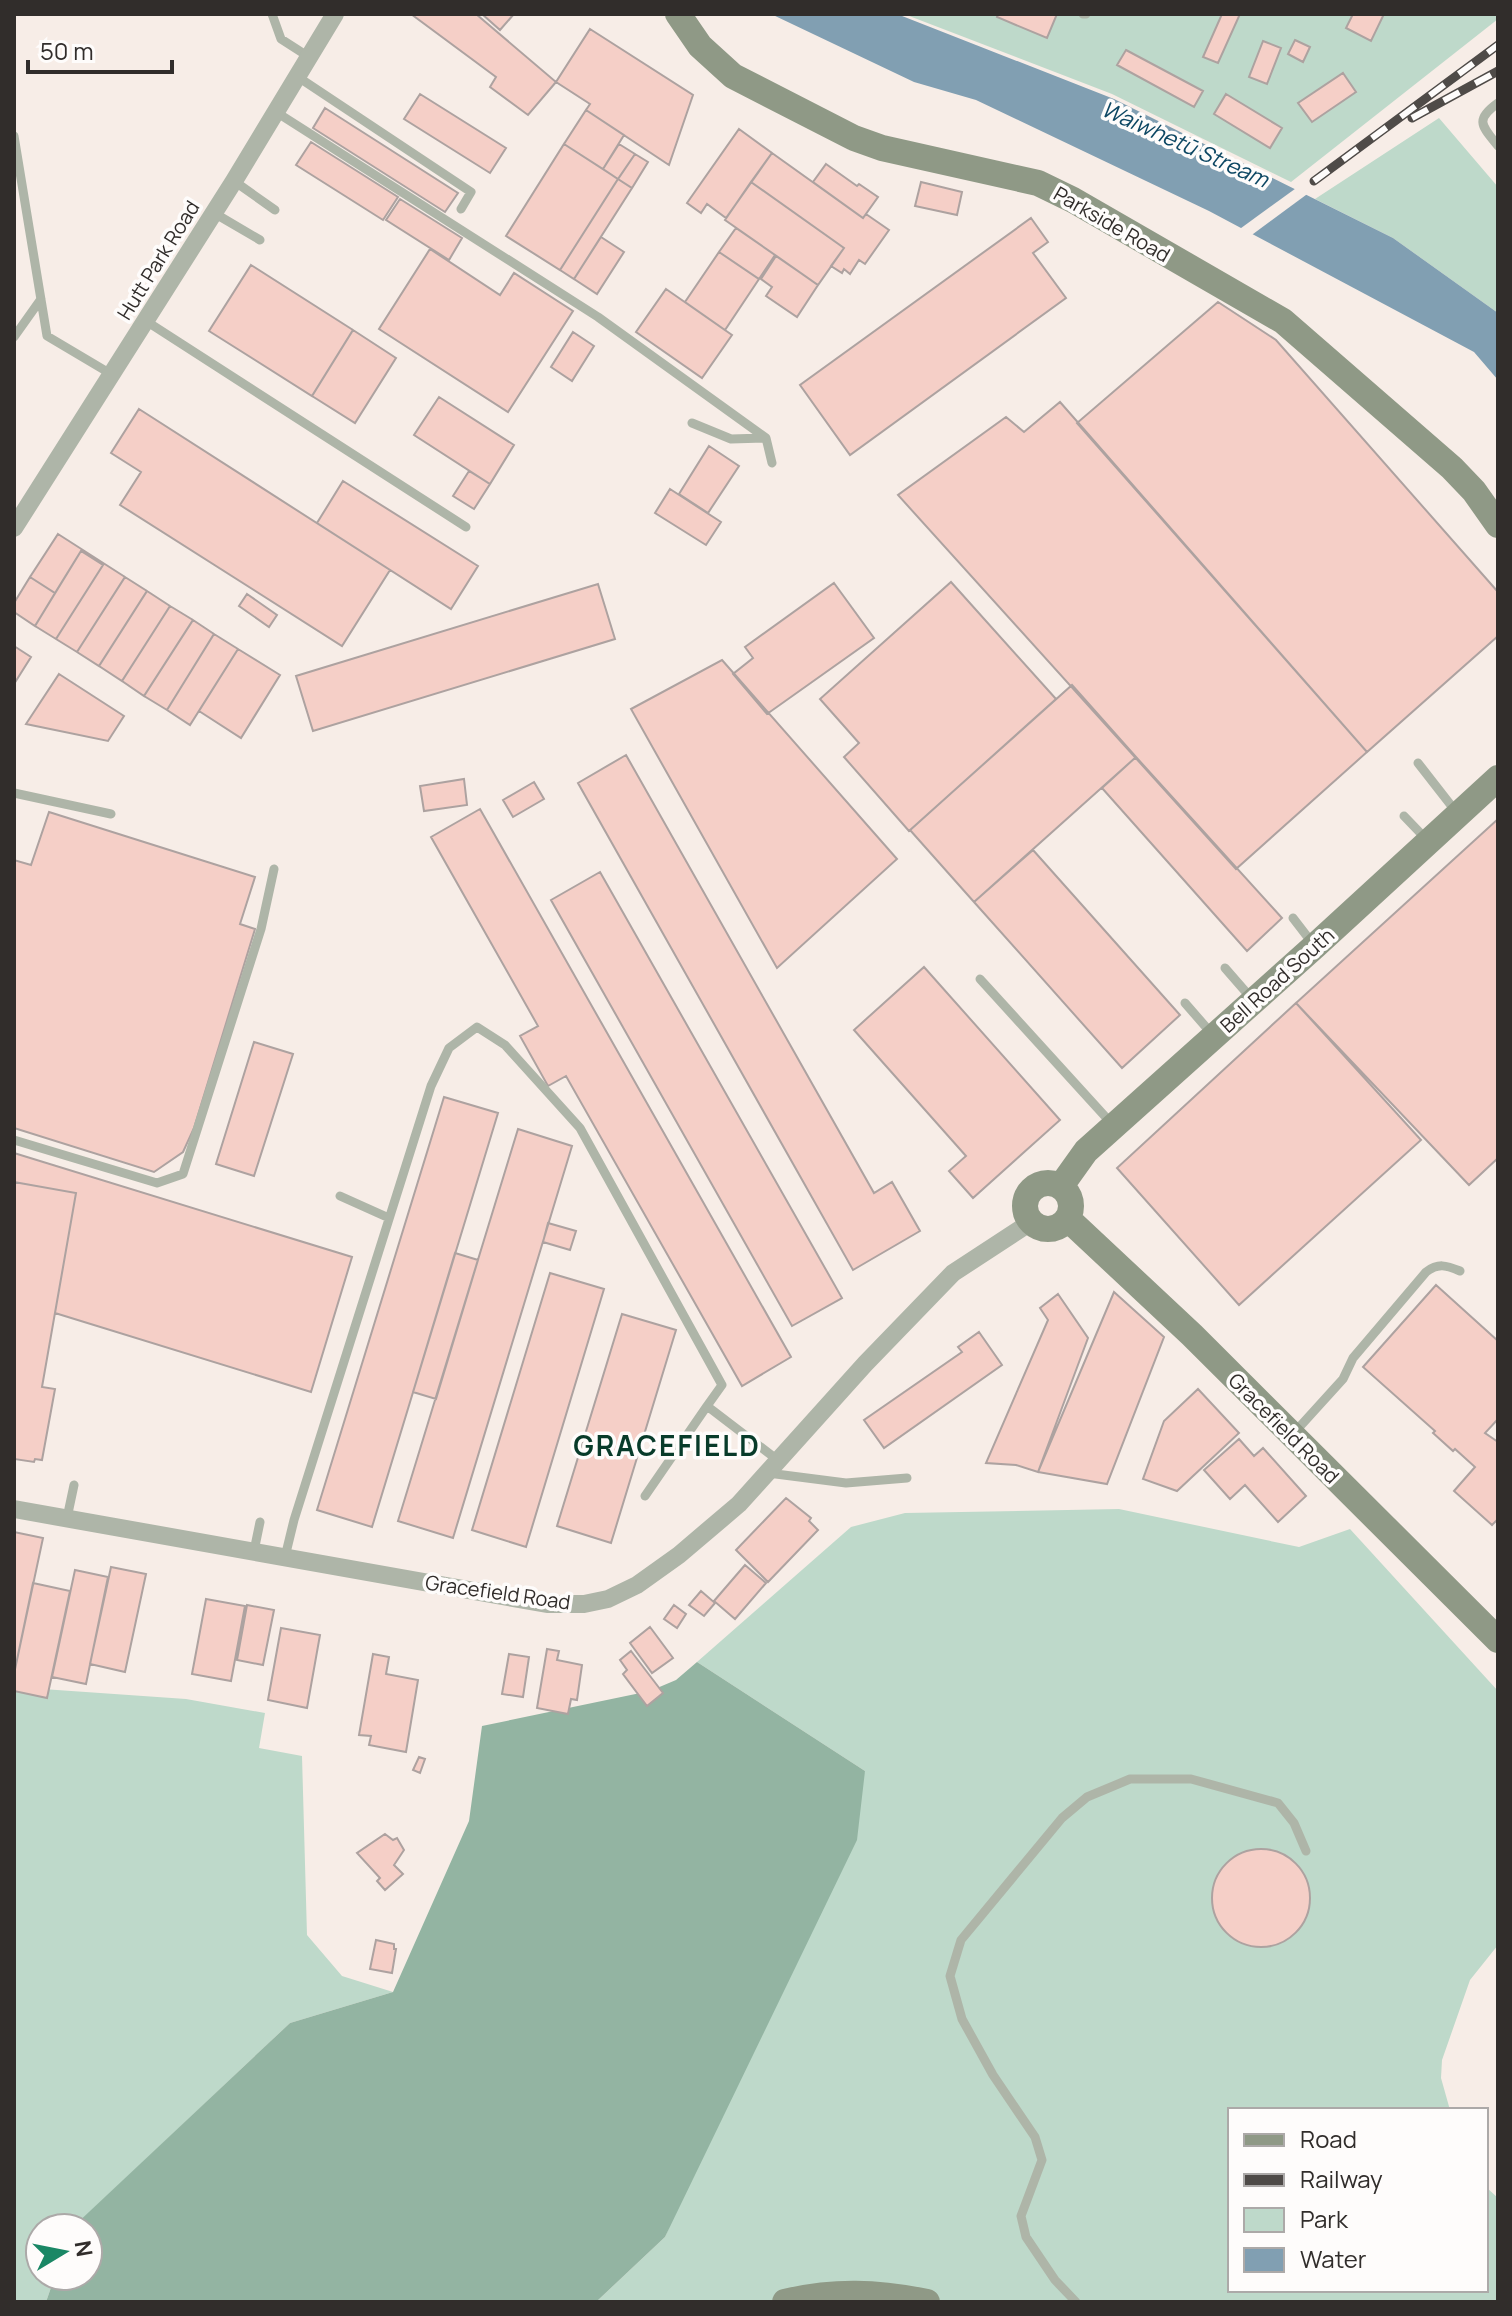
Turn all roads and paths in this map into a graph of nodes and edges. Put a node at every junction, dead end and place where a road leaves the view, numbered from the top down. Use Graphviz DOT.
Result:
graph roads {
  1 [pos="272,14"];
  2 [pos="335,14"];
  3 [pos="678,14"];
  4 [pos="310,58"];
  5 [pos="298,77"];
  6 [pos="1498,103"];
  7 [pos="276,112"];
  8 [pos="14,136"];
  9 [pos="1498,146"];
  10 [pos="16,163"];
  11 [pos="234,181"];
  12 [pos="461,209"];
  13 [pos="275,210"];
  14 [pos="214,213"];
  15 [pos="260,240"];
  16 [pos="41,299"];
  17 [pos="146,321"];
  18 [pos="14,337"];
  19 [pos="111,374"];
  20 [pos="692,423"];
  21 [pos="766,438"];
  22 [pos="772,463"];
  23 [pos="1498,525"];
  24 [pos="466,527"];
  25 [pos="14,528"];
  26 [pos="1418,763"];
  27 [pos="1498,778"];
  28 [pos="14,793"];
  29 [pos="111,814"];
  30 [pos="1459,815"];
  31 [pos="1404,816"];
  32 [pos="1429,842"];
  33 [pos="274,869"];
  34 [pos="1293,918"];
  35 [pos="1315,946"];
  36 [pos="1225,968"];
  37 [pos="980,979"];
  38 [pos="1254,1001"];
  39 [pos="1185,1003"];
  40 [pos="1214,1037"];
  41 [pos="1114,1127"];
  42 [pos="14,1140"];
  43 [pos="1061,1186"];
  44 [pos="340,1196"];
  45 [pos="389,1218"];
  46 [pos="1068,1219"];
  47 [pos="1031,1222"];
  48 [pos="1460,1271"];
  49 [pos="707,1406"];
  50 [pos="1292,1435"];
  51 [pos="774,1467"];
  52 [pos="907,1478"];
  53 [pos="74,1485"];
  54 [pos="645,1496"];
  55 [pos="14,1509"];
  56 [pos="67,1518"];
  57 [pos="260,1522"];
  58 [pos="254,1551"];
  59 [pos="285,1557"];
  60 [pos="1498,1640"];
  61 [pos="1306,1851"];
  62 [pos="785,2302"];
  63 [pos="927,2302"];
  64 [pos="1076,2302"];
  1 -- 4 [label="lane"];
  2 -- 4 [label="street, Hutt Park Road"];
  3 -- 23 [label="main road, Parkside Road"];
  4 -- 5 [label="street, Hutt Park Road"];
  5 -- 7 [label="street, Hutt Park Road"];
  5 -- 12 [label="lane"];
  6 -- 9 [label="lane"];
  7 -- 11 [label="street, Hutt Park Road"];
  7 -- 21 [label="lane"];
  8 -- 10 [label="lane"];
  10 -- 16 [label="lane"];
  11 -- 13 [label="lane"];
  11 -- 14 [label="street, Hutt Park Road"];
  14 -- 15 [label="lane"];
  14 -- 17 [label="street, Hutt Park Road"];
  16 -- 18 [label="lane"];
  16 -- 19 [label="lane"];
  17 -- 19 [label="street, Hutt Park Road"];
  17 -- 24 [label="lane"];
  19 -- 25 [label="street, Hutt Park Road"];
  20 -- 21 [label="lane"];
  21 -- 22 [label="lane"];
  26 -- 30 [label="lane"];
  27 -- 30 [label="main road, Bell Road South"];
  28 -- 29 [label="lane"];
  30 -- 32 [label="main road, Bell Road South"];
  31 -- 32 [label="lane"];
  32 -- 35 [label="main road, Bell Road South"];
  33 -- 42 [label="lane"];
  34 -- 35 [label="lane"];
  35 -- 38 [label="main road, Bell Road South"];
  36 -- 38 [label="lane"];
  37 -- 41 [label="lane"];
  38 -- 40 [label="main road, Bell Road South"];
  39 -- 40 [label="lane"];
  40 -- 41 [label="main road, Bell Road South"];
  41 -- 43 [label="main road, Bell Road South"];
  43 -- 46 [label="main road"];
  43 -- 47 [label="main road"];
  44 -- 45 [label="lane"];
  45 -- 49 [label="lane"];
  45 -- 59 [label="lane"];
  46 -- 47 [label="main road"];
  46 -- 50 [label="main road, Gracefield Road"];
  47 -- 51 [label="street, Gracefield Road"];
  48 -- 50 [label="lane"];
  49 -- 51 [label="lane"];
  49 -- 54 [label="lane"];
  50 -- 60 [label="main road, Gracefield Road"];
  51 -- 52 [label="lane"];
  51 -- 59 [label="street, Gracefield Road"];
  53 -- 56 [label="lane"];
  55 -- 56 [label="street, Gracefield Road"];
  56 -- 58 [label="street, Gracefield Road"];
  57 -- 58 [label="lane"];
  58 -- 59 [label="street, Gracefield Road"];
  61 -- 64 [label="lane"];
  62 -- 63 [label="main road"];
}
